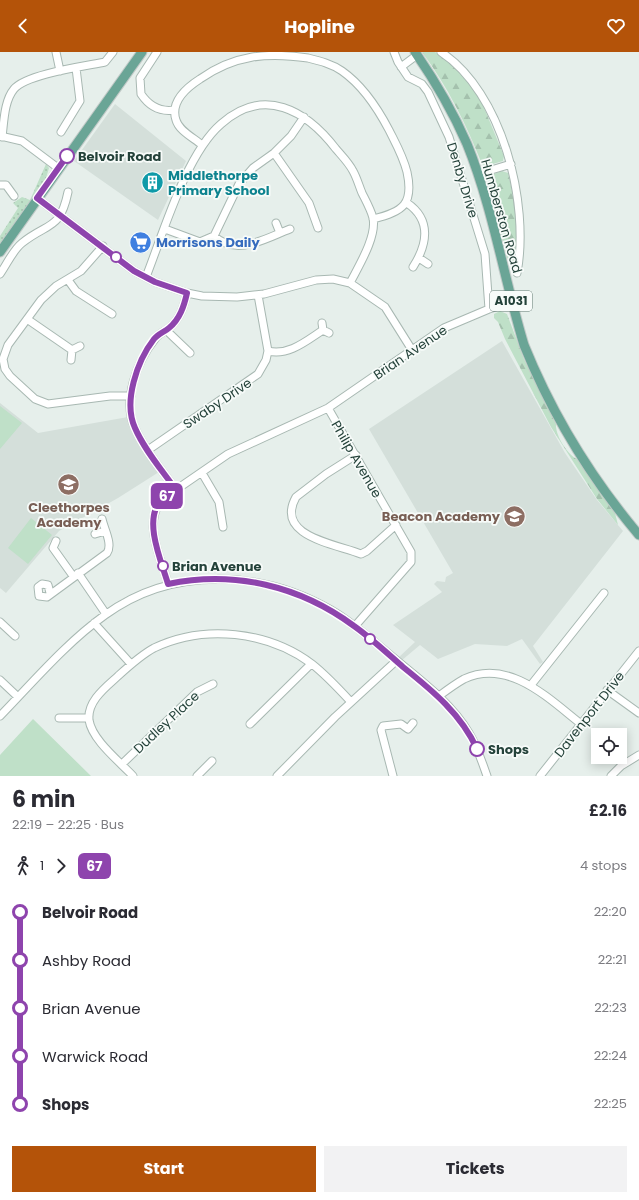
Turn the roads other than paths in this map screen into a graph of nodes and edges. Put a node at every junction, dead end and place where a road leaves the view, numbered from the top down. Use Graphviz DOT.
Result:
graph roads {
  1 [pos="56,52"];
  2 [pos="113,52"];
  3 [pos="142,52"];
  4 [pos="157,52"];
  5 [pos="261,52"];
  6 [pos="394,52"];
  7 [pos="440,52"];
  8 [pos="301,54"];
  9 [pos="416,54"];
  10 [pos="401,67"];
  11 [pos="76,68"];
  12 [pos="60,71"];
  13 [pos="174,110"];
  14 [pos="304,117"];
  15 [pos="61,132"];
  16 [pos="1,137"];
  17 [pos="202,145"];
  18 [pos="274,153"];
  19 [pos="511,164"];
  20 [pos="58,168"];
  21 [pos="478,174"];
  22 [pos="0,185"];
  23 [pos="68,192"];
  24 [pos="14,196"];
  25 [pos="37,198"];
  26 [pos="407,203"];
  27 [pos="62,215"];
  28 [pos="373,219"];
  29 [pos="276,223"];
  30 [pos="318,228"];
  31 [pos="165,229"];
  32 [pos="290,229"];
  33 [pos="280,233"];
  34 [pos="214,236"];
  35 [pos="103,246"];
  36 [pos="0,252"];
  37 [pos="419,258"];
  38 [pos="428,264"];
  39 [pos="413,267"];
  40 [pos="516,272"];
  41 [pos="0,274"];
  42 [pos="146,277"];
  43 [pos="68,280"];
  44 [pos="350,283"];
  45 [pos="187,293"];
  46 [pos="258,295"];
  47 [pos="512,302"];
  48 [pos="489,309"];
  49 [pos="112,314"];
  50 [pos="27,319"];
  51 [pos="324,329"];
  52 [pos="166,330"];
  53 [pos="80,346"];
  54 [pos="72,350"];
  55 [pos="412,350"];
  56 [pos="268,351"];
  57 [pos="190,353"];
  58 [pos="1,360"];
  59 [pos="71,360"];
  60 [pos="131,396"];
  61 [pos="328,408"];
  62 [pos="148,450"];
  63 [pos="356,455"];
  64 [pos="202,472"];
  65 [pos="176,490"];
  66 [pos="102,519"];
  67 [pos="396,525"];
  68 [pos="223,527"];
  69 [pos="105,531"];
  70 [pos="95,534"];
  71 [pos="639,535"];
  72 [pos="56,541"];
  73 [pos="76,574"];
  74 [pos="168,584"];
  75 [pos="50,593"];
  76 [pos="604,593"];
  77 [pos="106,614"];
  78 [pos="0,622"];
  79 [pos="94,623"];
  80 [pos="14,624"];
  81 [pos="355,626"];
  82 [pos="9,630"];
  83 [pos="15,636"];
  84 [pos="639,651"];
  85 [pos="396,661"];
  86 [pos="131,664"];
  87 [pos="311,664"];
  88 [pos="0,680"];
  89 [pos="213,684"];
  90 [pos="531,685"];
  91 [pos="608,690"];
  92 [pos="439,696"];
  93 [pos="18,697"];
  94 [pos="351,702"];
  95 [pos="639,713"];
  96 [pos="0,716"];
  97 [pos="59,718"];
  98 [pos="89,718"];
  99 [pos="413,723"];
  100 [pos="250,724"];
  101 [pos="581,724"];
  102 [pos="639,755"];
  103 [pos="212,761"];
  104 [pos="122,764"];
  105 [pos="133,776"];
  106 [pos="197,776"];
  107 [pos="277,776"];
  108 [pos="393,776"];
  109 [pos="487,776"];
  110 [pos="540,776"];
  111 [pos="611,776"];
  1 -- 12 [label="street"];
  2 -- 11 [label="street"];
  3 -- 20 [label="main road"];
  4 -- 13 [label="street"];
  5 -- 8 [label="street"];
  5 -- 13 [label="street"];
  6 -- 10 [label="street, Denby Drive"];
  7 -- 19 [label="street"];
  8 -- 26 [label="street"];
  9 -- 10 [label="street"];
  9 -- 21 [label="main road, Humberston Road / A1031"];
  10 -- 48 [label="street, Denby Drive"];
  11 -- 12 [label="street"];
  11 -- 15 [label="street"];
  12 -- 16 [label="street"];
  13 -- 17 [label="street"];
  14 -- 17 [label="street"];
  14 -- 18 [label="street"];
  14 -- 28 [label="street"];
  16 -- 20 [label="street"];
  17 -- 31 [label="street"];
  18 -- 30 [label="street"];
  18 -- 34 [label="street"];
  19 -- 21 [label="street"];
  19 -- 40 [label="street"];
  20 -- 25 [label="main road"];
  21 -- 47 [label="main road, Humberston Road / A1031"];
  22 -- 24 [label="street"];
  23 -- 27 [label="street"];
  25 -- 27 [label="street"];
  25 -- 36 [label="main road"];
  26 -- 28 [label="street"];
  26 -- 37 [label="street"];
  27 -- 35 [label="street"];
  27 -- 41 [label="street"];
  28 -- 44 [label="street"];
  29 -- 33 [label="street"];
  31 -- 34 [label="street"];
  31 -- 42 [label="street"];
  32 -- 33 [label="street"];
  33 -- 34 [label="street"];
  35 -- 42 [label="street"];
  35 -- 43 [label="street"];
  37 -- 38 [label="street"];
  37 -- 39 [label="street"];
  42 -- 45 [label="street"];
  43 -- 49 [label="street"];
  43 -- 50 [label="street"];
  44 -- 46 [label="street"];
  44 -- 55 [label="street"];
  45 -- 46 [label="street"];
  45 -- 52 [label="street"];
  46 -- 56 [label="street"];
  47 -- 48 [label="street, Brian Avenue"];
  47 -- 71 [label="main road, Humberston Road / A1031"];
  48 -- 55 [label="street, Brian Avenue"];
  50 -- 54 [label="street"];
  50 -- 58 [label="street"];
  51 -- 56 [label="street"];
  52 -- 57 [label="street"];
  52 -- 60 [label="street"];
  53 -- 54 [label="street"];
  54 -- 59 [label="street"];
  55 -- 61 [label="street, Brian Avenue"];
  56 -- 62 [label="street, Swaby Drive"];
  58 -- 60 [label="street"];
  60 -- 62 [label="street"];
  61 -- 63 [label="street, Philip Avenue"];
  61 -- 64 [label="street, Brian Avenue"];
  62 -- 65 [label="street"];
  63 -- 67 [label="street, Philip Avenue"];
  63 -- 67 [label="street"];
  64 -- 65 [label="street, Brian Avenue"];
  64 -- 68 [label="street"];
  65 -- 74 [label="street, Brian Avenue"];
  66 -- 69 [label="street"];
  67 -- 81 [label="street, Philip Avenue"];
  69 -- 70 [label="street"];
  69 -- 73 [label="street"];
  72 -- 73 [label="street"];
  73 -- 75 [label="street"];
  73 -- 77 [label="street"];
  74 -- 77 [label="street"];
  74 -- 81 [label="street"];
  76 -- 90 [label="street"];
  77 -- 79 [label="street"];
  78 -- 82 [label="street"];
  79 -- 86 [label="street"];
  79 -- 93 [label="street"];
  80 -- 82 [label="street"];
  81 -- 85 [label="street"];
  82 -- 83 [label="street"];
  84 -- 91 [label="street, Davenport Drive"];
  85 -- 92 [label="street"];
  85 -- 94 [label="street"];
  86 -- 87 [label="street"];
  86 -- 98 [label="street"];
  87 -- 94 [label="street"];
  87 -- 100 [label="street"];
  88 -- 93 [label="street"];
  89 -- 104 [label="street, Dudley Place"];
  90 -- 92 [label="street"];
  90 -- 101 [label="street"];
  91 -- 95 [label="street"];
  91 -- 101 [label="street, Davenport Drive"];
  92 -- 109 [label="street"];
  93 -- 96 [label="street"];
  94 -- 107 [label="street"];
  97 -- 98 [label="street"];
  98 -- 104 [label="street"];
  99 -- 108 [label="street"];
  101 -- 110 [label="street, Davenport Drive"];
  102 -- 111 [label="street"];
  103 -- 106 [label="street"];
  104 -- 105 [label="street"];
}
